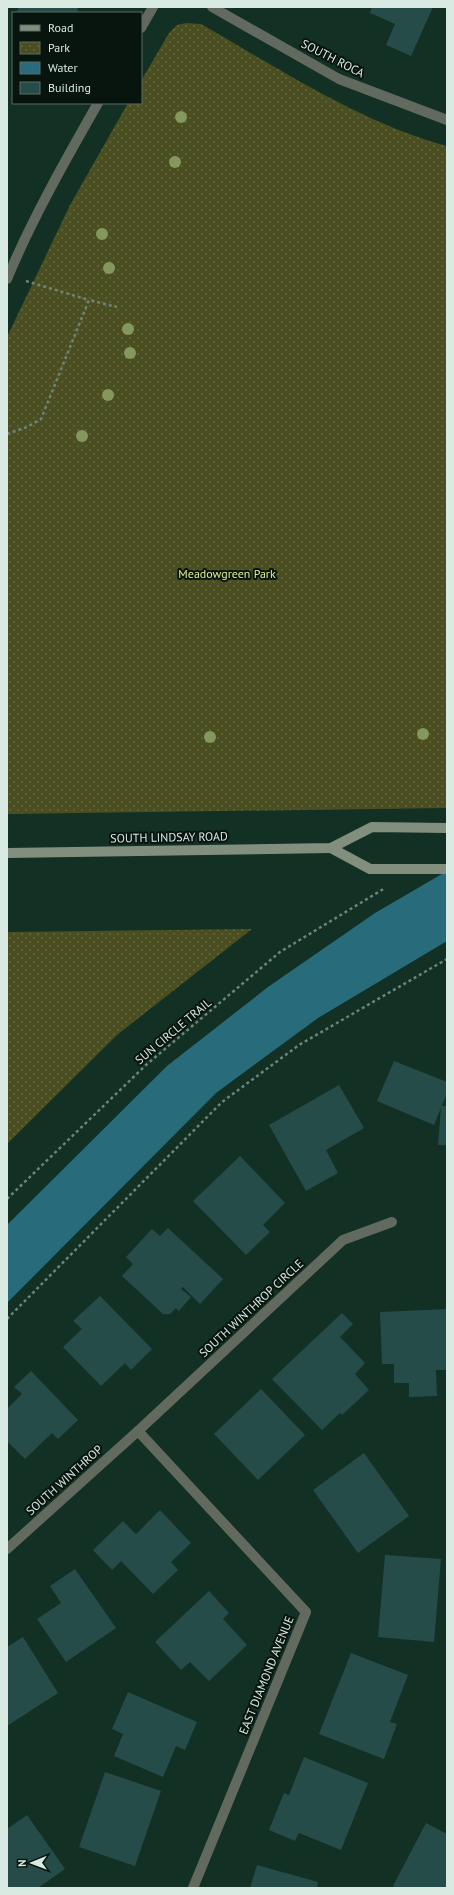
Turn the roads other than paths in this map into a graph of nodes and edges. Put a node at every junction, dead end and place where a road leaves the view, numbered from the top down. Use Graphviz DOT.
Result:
graph roads {
  1 [pos="153,7"];
  2 [pos="212,7"];
  3 [pos="142,26"];
  4 [pos="97,104"];
  5 [pos="447,120"];
  6 [pos="8,277"];
  7 [pos="447,828"];
  8 [pos="331,848"];
  9 [pos="7,853"];
  10 [pos="447,869"];
  11 [pos="392,1222"];
  12 [pos="138,1431"];
  13 [pos="7,1549"];
  14 [pos="193,1888"];
  1 -- 3 [label="street"];
  2 -- 5 [label="street, SOUTH ROCA"];
  4 -- 6 [label="street"];
  7 -- 8 [label="main road, SOUTH LINDSAY ROAD"];
  8 -- 9 [label="main road, SOUTH LINDSAY ROAD"];
  8 -- 10 [label="main road, SOUTH LINDSAY ROAD"];
  11 -- 12 [label="street, SOUTH WINTHROP CIRCLE"];
  12 -- 13 [label="street, SOUTH WINTHROP"];
  12 -- 14 [label="street, EAST DIAMOND AVENUE"];
}
